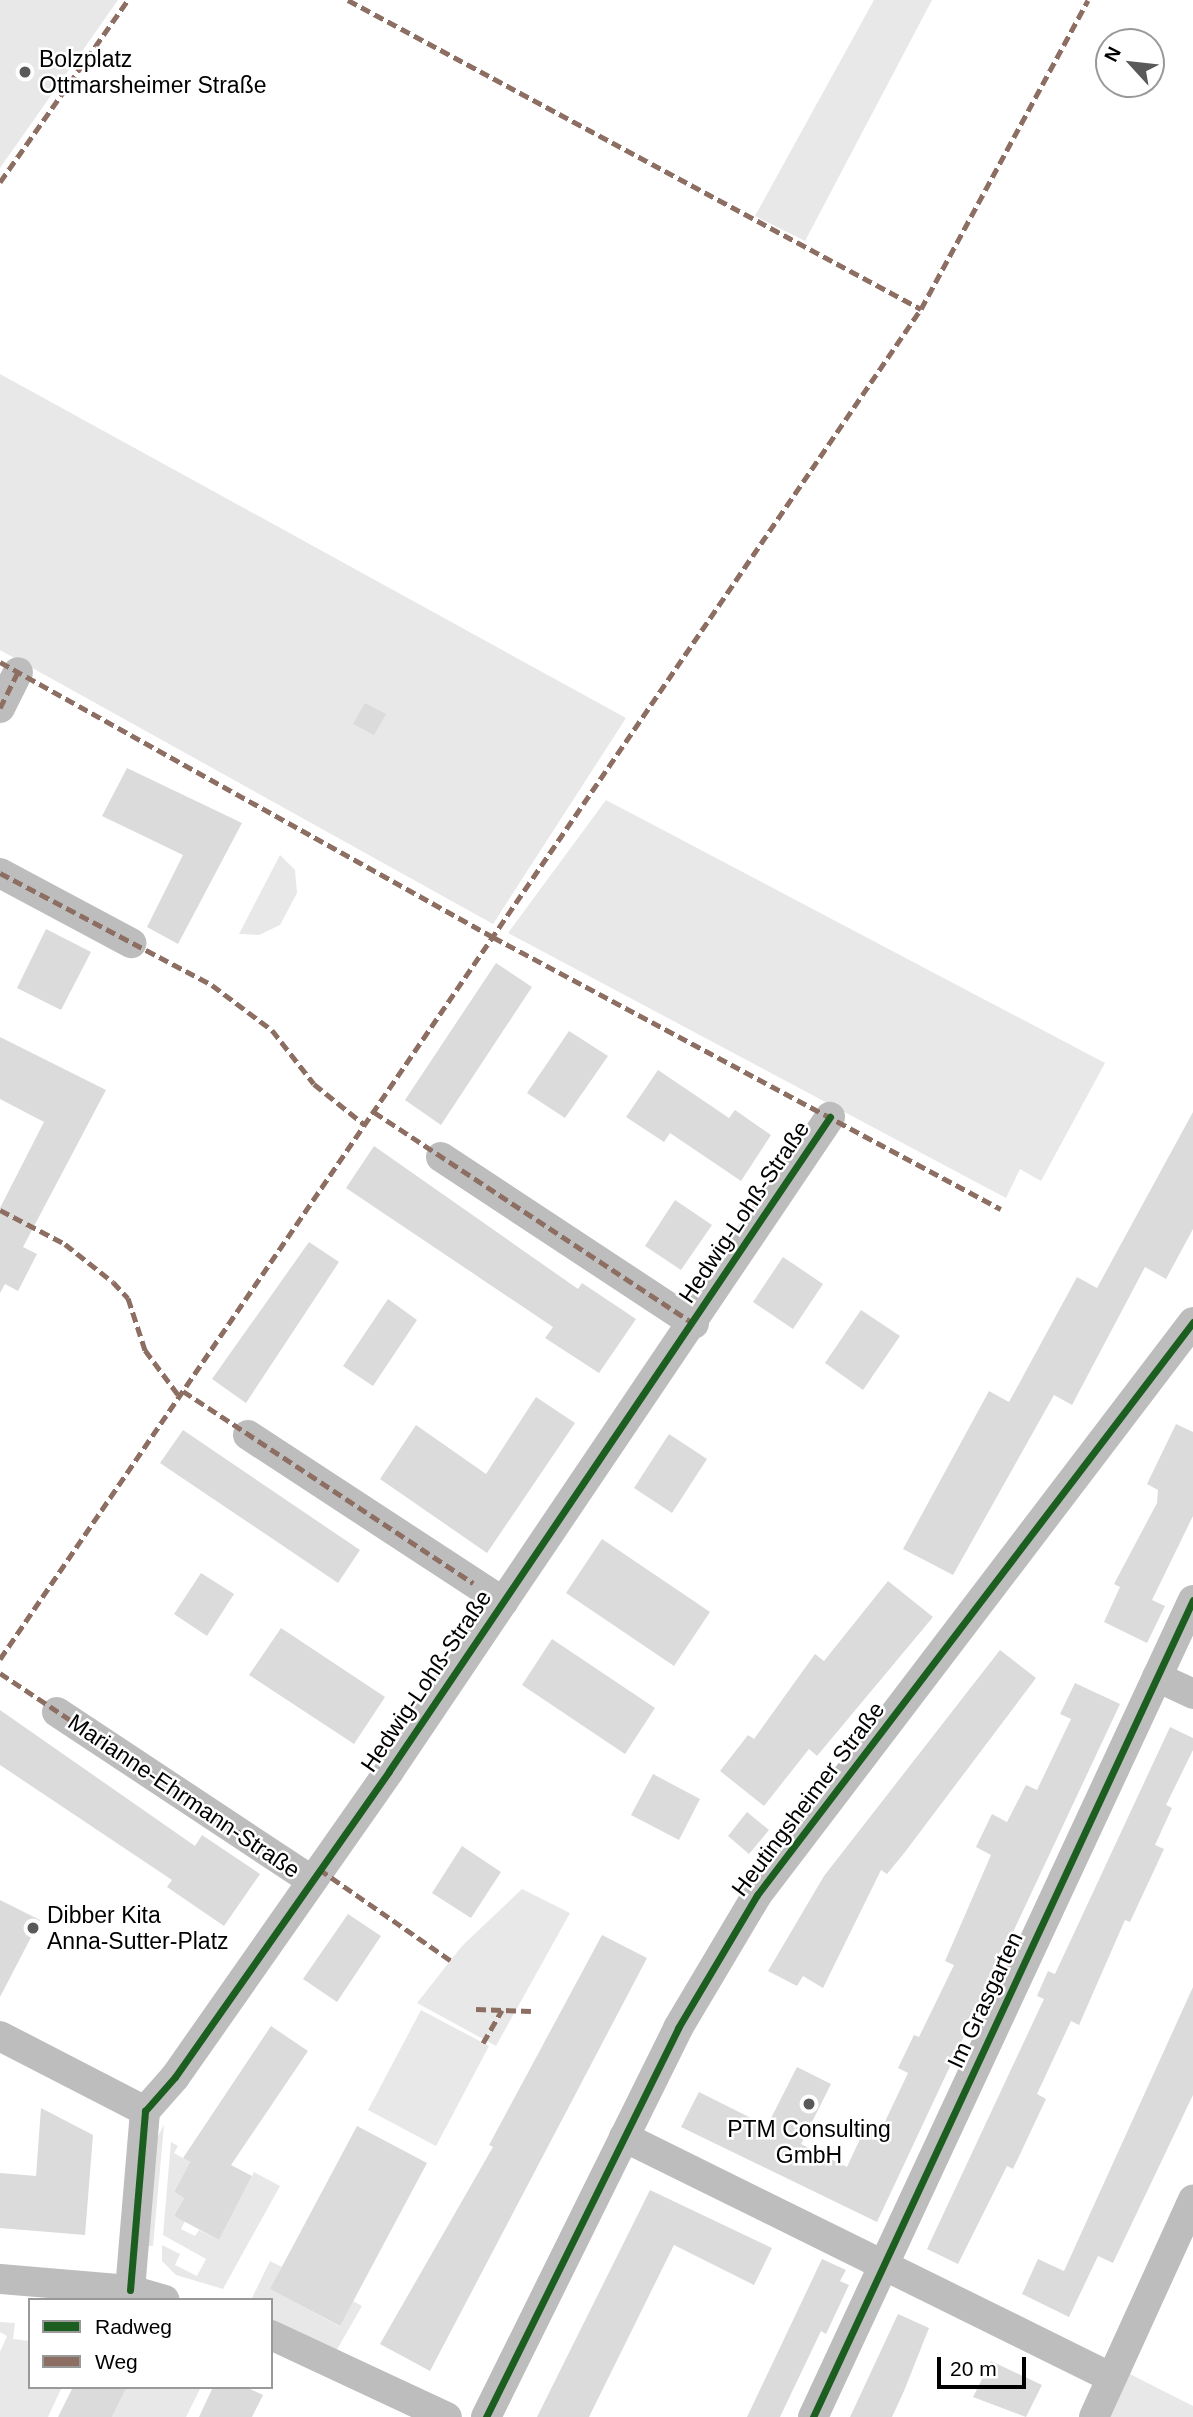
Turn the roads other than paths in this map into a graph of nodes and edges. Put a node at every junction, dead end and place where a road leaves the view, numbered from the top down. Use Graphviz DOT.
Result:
graph roads {
  1 [pos="18,672"];
  2 [pos="0,708"];
  3 [pos="0,873"];
  4 [pos="131,943"];
  5 [pos="830,1118"];
  6 [pos="441,1157"];
  7 [pos="1193,1322"];
  8 [pos="694,1324"];
  9 [pos="248,1435"];
  10 [pos="1193,1600"];
  11 [pos="503,1602"];
  12 [pos="1157,1678"];
  13 [pos="1193,1694"];
  14 [pos="57,1712"];
  15 [pos="311,1880"];
  16 [pos="0,2036"];
  17 [pos="145,2110"];
  18 [pos="624,2137"];
  19 [pos="1193,2200"];
  20 [pos="883,2263"];
  21 [pos="0,2278"];
  22 [pos="130,2290"];
  23 [pos="158,2298"];
  24 [pos="273,2336"];
  25 [pos="1112,2378"];
  26 [pos="447,2417"];
  27 [pos="486,2417"];
  28 [pos="813,2417"];
  29 [pos="1094,2417"];
  1 -- 2 [label="street"];
  3 -- 4 [label="street"];
  5 -- 8 [label="street, Hedwig-Lohß-Straße"];
  6 -- 8 [label="street"];
  7 -- 18 [label="street, Heutingsheimer Straße"];
  8 -- 11 [label="street, Hedwig-Lohß-Straße"];
  9 -- 11 [label="street"];
  10 -- 12 [label="street, Im Grasgarten"];
  11 -- 15 [label="street, Hedwig-Lohß-Straße"];
  12 -- 13 [label="street"];
  12 -- 20 [label="street, Im Grasgarten"];
  14 -- 15 [label="street, Marianne-Ehrmann-Straße"];
  15 -- 17 [label="street, Hedwig-Lohß-Straße"];
  16 -- 17 [label="street"];
  17 -- 22 [label="street"];
  18 -- 20 [label="street"];
  18 -- 27 [label="street, Heutingsheimer Straße"];
  19 -- 25 [label="street"];
  20 -- 25 [label="street"];
  20 -- 28 [label="street, Im Grasgarten"];
  21 -- 22 [label="street"];
  22 -- 23 [label="street"];
  24 -- 26 [label="street"];
  25 -- 29 [label="street"];
}
